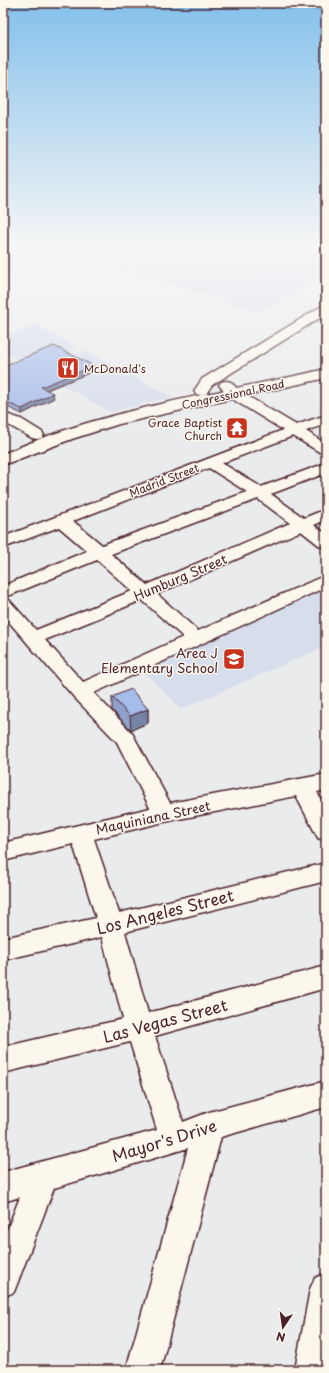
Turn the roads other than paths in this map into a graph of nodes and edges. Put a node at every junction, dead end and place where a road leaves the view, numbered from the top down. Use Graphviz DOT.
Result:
graph roads {
  1 [pos="324,310"];
  2 [pos="326,362"];
  3 [pos="326,372"];
  4 [pos="230,389"];
  5 [pos="201,390"];
  6 [pos="3,417"];
  7 [pos="326,419"];
  8 [pos="295,431"];
  9 [pos="37,435"];
  10 [pos="3,448"];
  11 [pos="326,450"];
  12 [pos="3,460"];
  13 [pos="210,462"];
  14 [pos="326,468"];
  15 [pos="260,493"];
  16 [pos="326,514"];
  17 [pos="61,520"];
  18 [pos="302,524"];
  19 [pos="326,542"];
  20 [pos="3,543"];
  21 [pos="100,552"];
  22 [pos="326,580"];
  23 [pos="3,593"];
  24 [pos="144,593"];
  25 [pos="3,604"];
  26 [pos="33,638"];
  27 [pos="196,639"];
  28 [pos="80,691"];
  29 [pos="326,782"];
  30 [pos="303,787"];
  31 [pos="164,813"];
  32 [pos="326,832"];
  33 [pos="81,833"];
  34 [pos="3,852"];
  35 [pos="326,872"];
  36 [pos="111,925"];
  37 [pos="3,949"];
  38 [pos="326,977"];
  39 [pos="139,1028"];
  40 [pos="3,1060"];
  41 [pos="326,1094"];
  42 [pos="209,1126"];
  43 [pos="174,1139"];
  44 [pos="43,1176"];
  45 [pos="3,1187"];
  46 [pos="3,1281"];
  47 [pos="326,1289"];
  48 [pos="143,1370"];
  49 [pos="312,1370"];
  1 -- 5 [label="street"];
  2 -- 4 [label="main road, Congressional Road"];
  3 -- 4 [label="main road, Congressional Road"];
  4 -- 5 [label="main road, Congressional Road"];
  4 -- 8 [label="street"];
  4 -- 12 [label="main road, Congressional Road"];
  5 -- 9 [label="main road, Congressional Road"];
  6 -- 9 [label="street"];
  7 -- 8 [label="street, Madrid Street"];
  8 -- 11 [label="street"];
  8 -- 13 [label="street, Madrid Street"];
  9 -- 10 [label="main road, Congressional Road"];
  13 -- 15 [label="street"];
  13 -- 17 [label="street, Madrid Street"];
  14 -- 15 [label="street"];
  15 -- 18 [label="street"];
  15 -- 21 [label="street"];
  16 -- 18 [label="street, Humburg Street"];
  17 -- 20 [label="street, Madrid Street"];
  17 -- 21 [label="street"];
  18 -- 19 [label="street"];
  18 -- 24 [label="street, Humburg Street"];
  21 -- 23 [label="street"];
  21 -- 24 [label="street"];
  22 -- 27 [label="street"];
  24 -- 26 [label="street, Humburg Street"];
  24 -- 27 [label="street"];
  25 -- 26 [label="street"];
  26 -- 28 [label="street"];
  27 -- 28 [label="street"];
  28 -- 31 [label="street"];
  29 -- 30 [label="street, Maquiniana Street"];
  30 -- 31 [label="street, Maquiniana Street"];
  30 -- 32 [label="street"];
  31 -- 33 [label="street, Maquiniana Street"];
  33 -- 34 [label="street, Maquiniana Street"];
  33 -- 36 [label="street"];
  35 -- 36 [label="street, Los Angeles Street"];
  36 -- 37 [label="street, Los Angeles Street"];
  36 -- 39 [label="street"];
  38 -- 39 [label="street, Las Vegas Street"];
  39 -- 40 [label="street, Las Vegas Street"];
  39 -- 43 [label="street"];
  41 -- 42 [label="street, Mayor's Drive"];
  42 -- 43 [label="street, Mayor's Drive"];
  42 -- 48 [label="street"];
  43 -- 44 [label="street, Mayor's Drive"];
  44 -- 45 [label="street, Mayor's Drive"];
  44 -- 46 [label="street"];
  47 -- 49 [label="street"];
}
